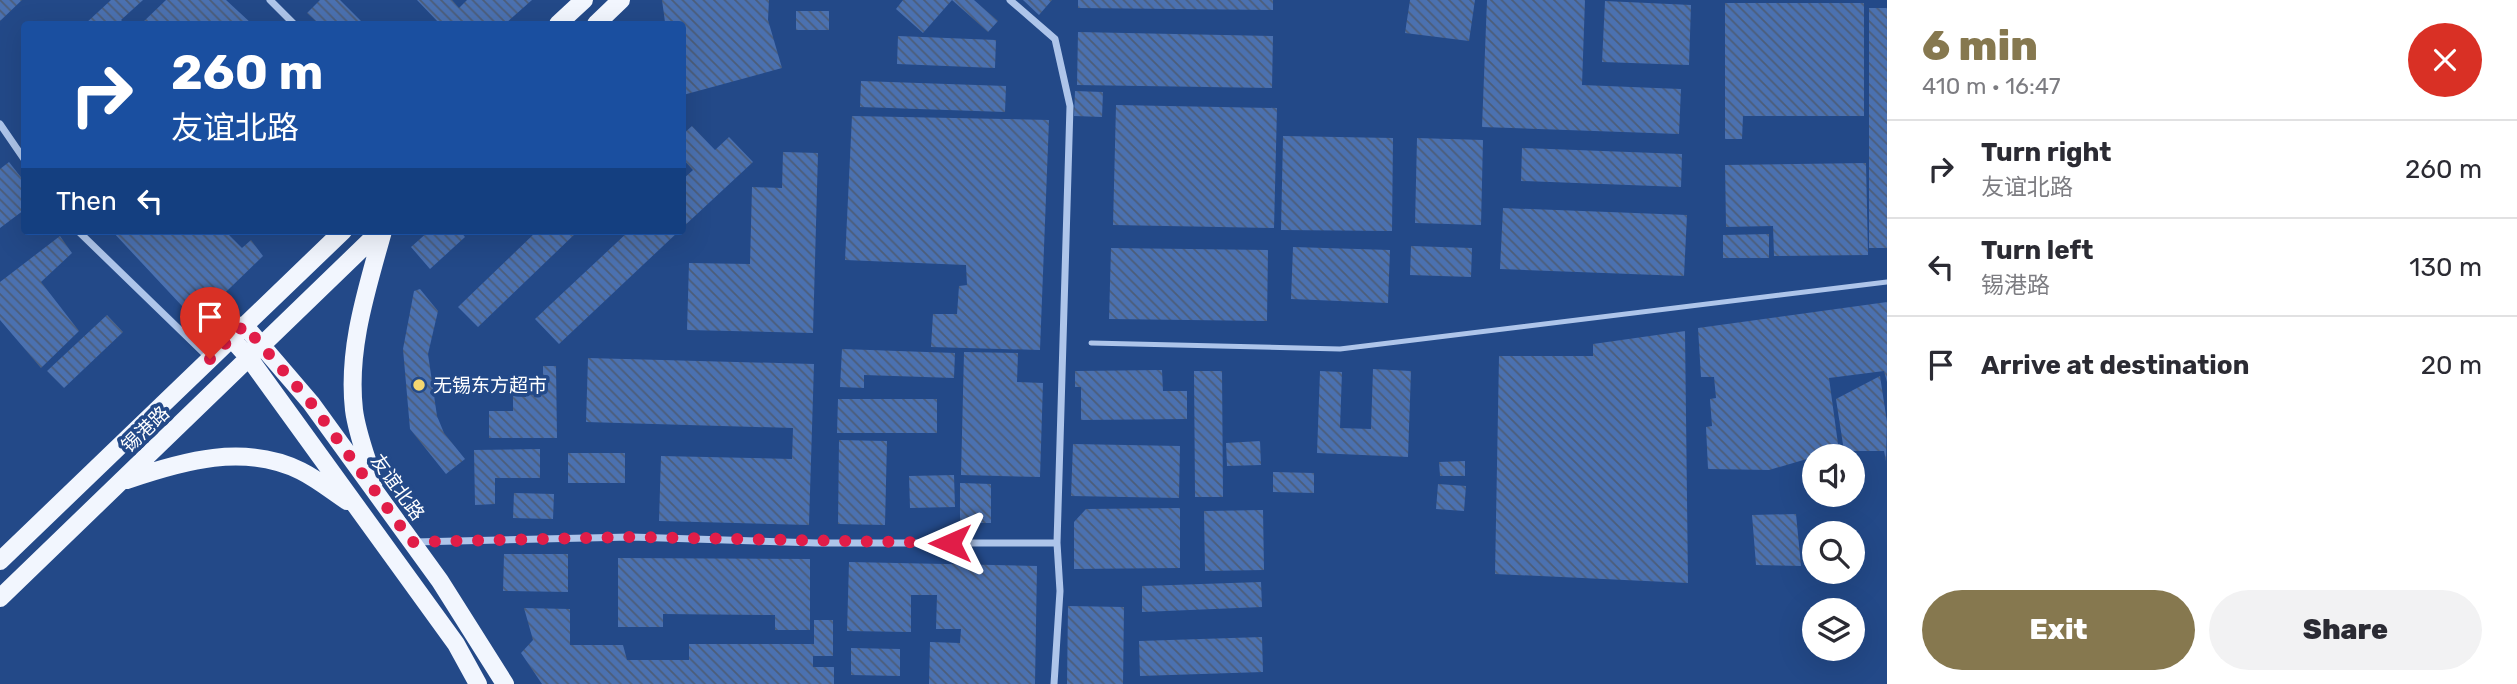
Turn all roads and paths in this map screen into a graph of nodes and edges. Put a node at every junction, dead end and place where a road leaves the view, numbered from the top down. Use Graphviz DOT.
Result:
graph roads {
  1 [pos="270,0"];
  2 [pos="584,0"];
  3 [pos="621,0"];
  4 [pos="1010,0"];
  5 [pos="291,21"];
  6 [pos="561,21"];
  7 [pos="599,21"];
  8 [pos="0,124"];
  9 [pos="21,155"];
  10 [pos="82,235"];
  11 [pos="339,235"];
  12 [pos="378,235"];
  13 [pos="381,235"];
  14 [pos="1887,282"];
  15 [pos="244,325"];
  16 [pos="231,338"];
  17 [pos="1091,343"];
  18 [pos="263,345"];
  19 [pos="249,358"];
  20 [pos="210,359"];
  21 [pos="120,482"];
  22 [pos="378,495"];
  23 [pos="355,506"];
  24 [pos="412,542"];
  25 [pos="1057,543"];
  26 [pos="0,561"];
  27 [pos="7,588"];
  28 [pos="478,684"];
  29 [pos="505,684"];
  30 [pos="1054,684"];
  1 -- 5 [label="street"];
  2 -- 6 [label="main road"];
  3 -- 7 [label="main road"];
  4 -- 25 [label="street"];
  8 -- 9 [label="street"];
  10 -- 20 [label="street"];
  11 -- 15 [label="main road, 锡港路"];
  12 -- 18 [label="main road, 锡港路"];
  13 -- 22 [label="main road"];
  14 -- 17 [label="lane"];
  15 -- 16 [label="main road, 锡港路"];
  15 -- 18 [label="main road, 友谊北路"];
  16 -- 19 [label="main road"];
  16 -- 20 [label="main road, 锡港路"];
  18 -- 19 [label="main road, 锡港路"];
  18 -- 22 [label="main road, 友谊北路"];
  19 -- 21 [label="main road, 锡港路"];
  19 -- 23 [label="main road"];
  20 -- 26 [label="main road, 锡港路"];
  21 -- 23 [label="main road"];
  21 -- 27 [label="main road, 锡港路"];
  22 -- 24 [label="main road, 友谊北路"];
  23 -- 28 [label="main road"];
  24 -- 25 [label="street"];
  24 -- 29 [label="main road, 友谊北路"];
  25 -- 30 [label="street"];
}
